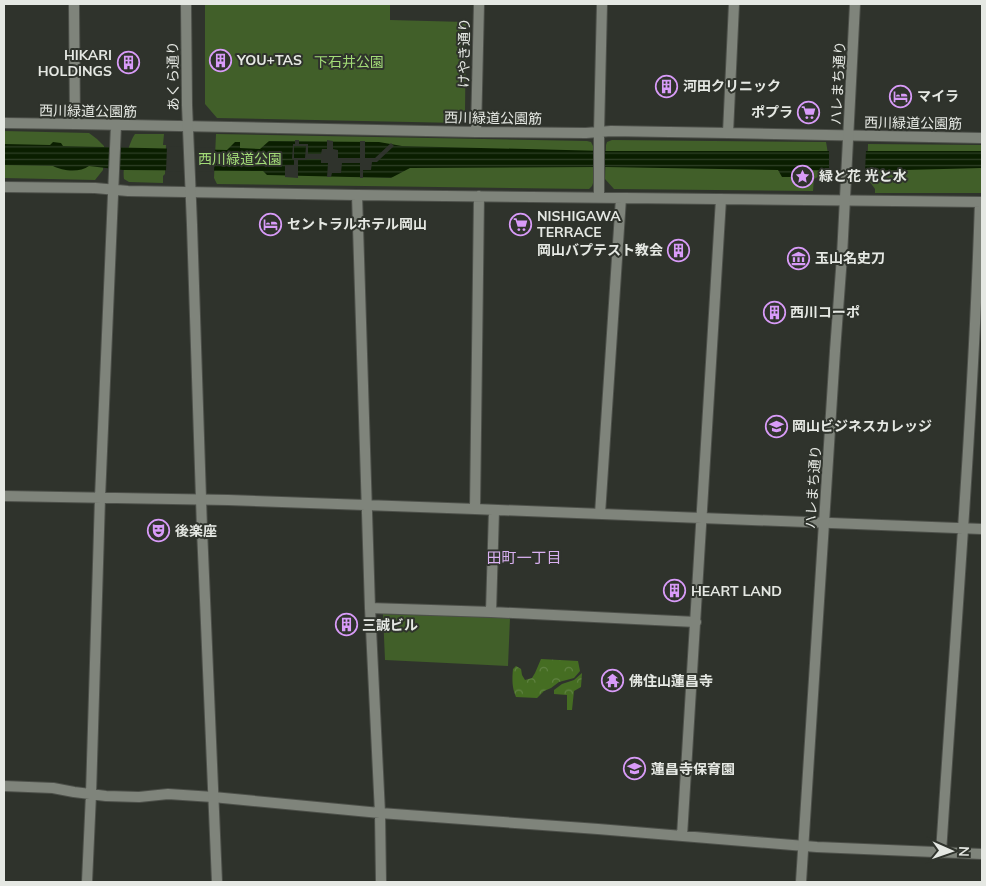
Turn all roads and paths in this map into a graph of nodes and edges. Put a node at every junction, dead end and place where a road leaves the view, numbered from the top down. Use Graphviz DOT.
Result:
graph roads {
  1 [pos="74,4"];
  2 [pos="186,4"];
  3 [pos="479,4"];
  4 [pos="602,4"];
  5 [pos="734,4"];
  6 [pos="856,4"];
  7 [pos="4,123"];
  8 [pos="75,124"];
  9 [pos="116,125"];
  10 [pos="188,126"];
  11 [pos="476,132"];
  12 [pos="599,132"];
  13 [pos="728,132"];
  14 [pos="849,135"];
  15 [pos="982,138"];
  16 [pos="4,187"];
  17 [pos="113,190"];
  18 [pos="191,191"];
  19 [pos="356,195"];
  20 [pos="479,196"];
  21 [pos="599,197"];
  22 [pos="621,198"];
  23 [pos="721,199"];
  24 [pos="846,200"];
  25 [pos="981,202"];
  26 [pos="4,496"];
  27 [pos="100,498"];
  28 [pos="201,500"];
  29 [pos="367,506"];
  30 [pos="475,509"];
  31 [pos="494,510"];
  32 [pos="600,514"];
  33 [pos="703,518"];
  34 [pos="825,522"];
  35 [pos="963,529"];
  36 [pos="982,529"];
  37 [pos="370,608"];
  38 [pos="491,612"];
  39 [pos="696,622"];
  40 [pos="4,786"];
  41 [pos="91,794"];
  42 [pos="213,797"];
  43 [pos="380,812"];
  44 [pos="682,836"];
  45 [pos="803,846"];
  46 [pos="941,853"];
  47 [pos="982,854"];
  48 [pos="87,882"];
  49 [pos="217,882"];
  50 [pos="381,882"];
  51 [pos="801,882"];
  1 -- 8 [label="street"];
  2 -- 10 [label="street, あくら通り"];
  3 -- 11 [label="street, けやき通り"];
  4 -- 12 [label="street"];
  5 -- 13 [label="street"];
  6 -- 14 [label="street, ハレまち通り"];
  7 -- 8 [label="street, 西川緑道公園筋"];
  8 -- 9 [label="street, 西川緑道公園筋"];
  9 -- 10 [label="street, 西川緑道公園筋"];
  9 -- 17 [label="street"];
  10 -- 11 [label="street, 西川緑道公園筋"];
  10 -- 18 [label="street, あくら通り"];
  11 -- 12 [label="street, 西川緑道公園筋"];
  12 -- 13 [label="street, 西川緑道公園筋"];
  12 -- 21 [label="street"];
  13 -- 14 [label="street, 西川緑道公園筋"];
  14 -- 15 [label="street, 西川緑道公園筋"];
  14 -- 24 [label="street, ハレまち通り"];
  16 -- 17 [label="street"];
  17 -- 18 [label="street"];
  17 -- 27 [label="street"];
  18 -- 19 [label="street"];
  18 -- 28 [label="street, あくら通り"];
  19 -- 20 [label="street"];
  19 -- 29 [label="street"];
  20 -- 21 [label="street"];
  20 -- 30 [label="street"];
  21 -- 22 [label="street"];
  22 -- 23 [label="street"];
  22 -- 32 [label="street"];
  23 -- 24 [label="street"];
  23 -- 33 [label="street"];
  24 -- 25 [label="street"];
  24 -- 34 [label="street, ハレまち通り"];
  25 -- 35 [label="street"];
  26 -- 27 [label="street"];
  27 -- 28 [label="street"];
  27 -- 41 [label="street"];
  28 -- 29 [label="street"];
  28 -- 42 [label="street, あくら通り"];
  29 -- 30 [label="street"];
  29 -- 37 [label="street"];
  30 -- 31 [label="street"];
  31 -- 32 [label="street"];
  31 -- 38 [label="street"];
  32 -- 33 [label="street"];
  33 -- 34 [label="street"];
  33 -- 39 [label="street"];
  34 -- 35 [label="street"];
  34 -- 45 [label="street, ハレまち通り"];
  35 -- 36 [label="street"];
  35 -- 46 [label="street"];
  37 -- 38 [label="street"];
  37 -- 43 [label="street"];
  38 -- 39 [label="street"];
  39 -- 44 [label="street"];
  40 -- 41 [label="street"];
  41 -- 42 [label="street"];
  41 -- 48 [label="street"];
  42 -- 43 [label="street"];
  42 -- 49 [label="street, あくら通り"];
  43 -- 44 [label="street"];
  43 -- 50 [label="street"];
  44 -- 45 [label="street"];
  45 -- 46 [label="street"];
  45 -- 51 [label="street, ハレまち通り"];
  46 -- 47 [label="street"];
}
